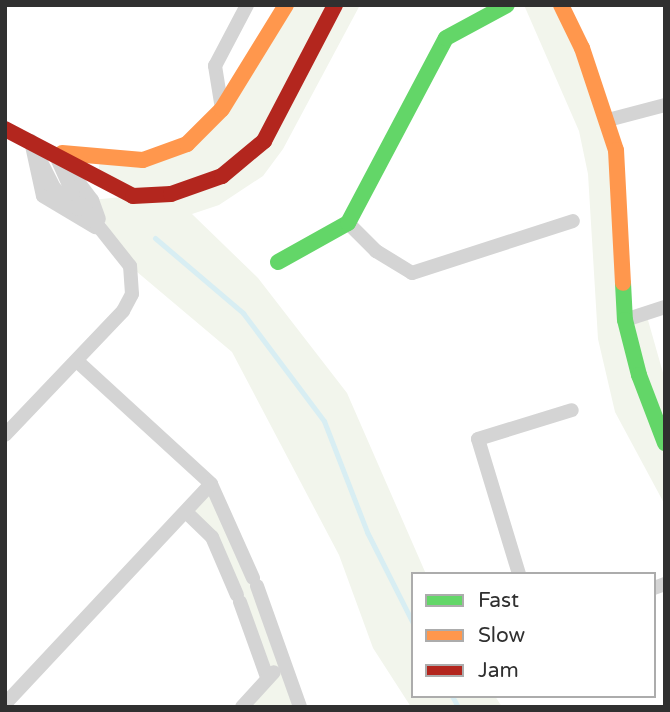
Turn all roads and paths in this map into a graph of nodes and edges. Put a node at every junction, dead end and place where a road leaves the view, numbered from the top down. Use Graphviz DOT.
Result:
graph roads {
  1 [pos="247,5"];
  2 [pos="286,5"];
  3 [pos="335,5"];
  4 [pos="507,5"];
  5 [pos="561,5"];
  6 [pos="665,105"];
  7 [pos="222,109"];
  8 [pos="608,120"];
  9 [pos="5,129"];
  10 [pos="31,141"];
  11 [pos="55,152"];
  12 [pos="573,221"];
  13 [pos="348,223"];
  14 [pos="105,234"];
  15 [pos="278,262"];
  16 [pos="665,307"];
  17 [pos="625,320"];
  18 [pos="77,361"];
  19 [pos="572,410"];
  20 [pos="5,435"];
  21 [pos="665,443"];
  22 [pos="211,484"];
  23 [pos="186,512"];
  24 [pos="518,572"];
  25 [pos="264,603"];
  26 [pos="241,605"];
  27 [pos="284,666"];
  28 [pos="268,677"];
  29 [pos="5,704"];
  30 [pos="242,707"];
  31 [pos="300,707"];
  1 -- 7 [label="street"];
  2 -- 7 [label="street"];
  3 -- 11 [label="street"];
  4 -- 13 [label="street"];
  5 -- 8 [label="street"];
  6 -- 8 [label="street"];
  7 -- 11 [label="street"];
  8 -- 17 [label="street"];
  9 -- 10 [label="street"];
  10 -- 11 [label="street"];
  10 -- 14 [label="street"];
  11 -- 14 [label="street"];
  12 -- 13 [label="street"];
  13 -- 15 [label="street"];
  14 -- 18 [label="street"];
  16 -- 17 [label="street"];
  17 -- 21 [label="street"];
  18 -- 20 [label="street"];
  18 -- 22 [label="street"];
  19 -- 24 [label="street"];
  22 -- 23 [label="street"];
  22 -- 25 [label="street"];
  23 -- 26 [label="street"];
  23 -- 29 [label="street"];
  25 -- 26 [label="street"];
  25 -- 27 [label="street"];
  26 -- 28 [label="street"];
  27 -- 28 [label="street"];
  27 -- 31 [label="street"];
  28 -- 30 [label="street"];
}
